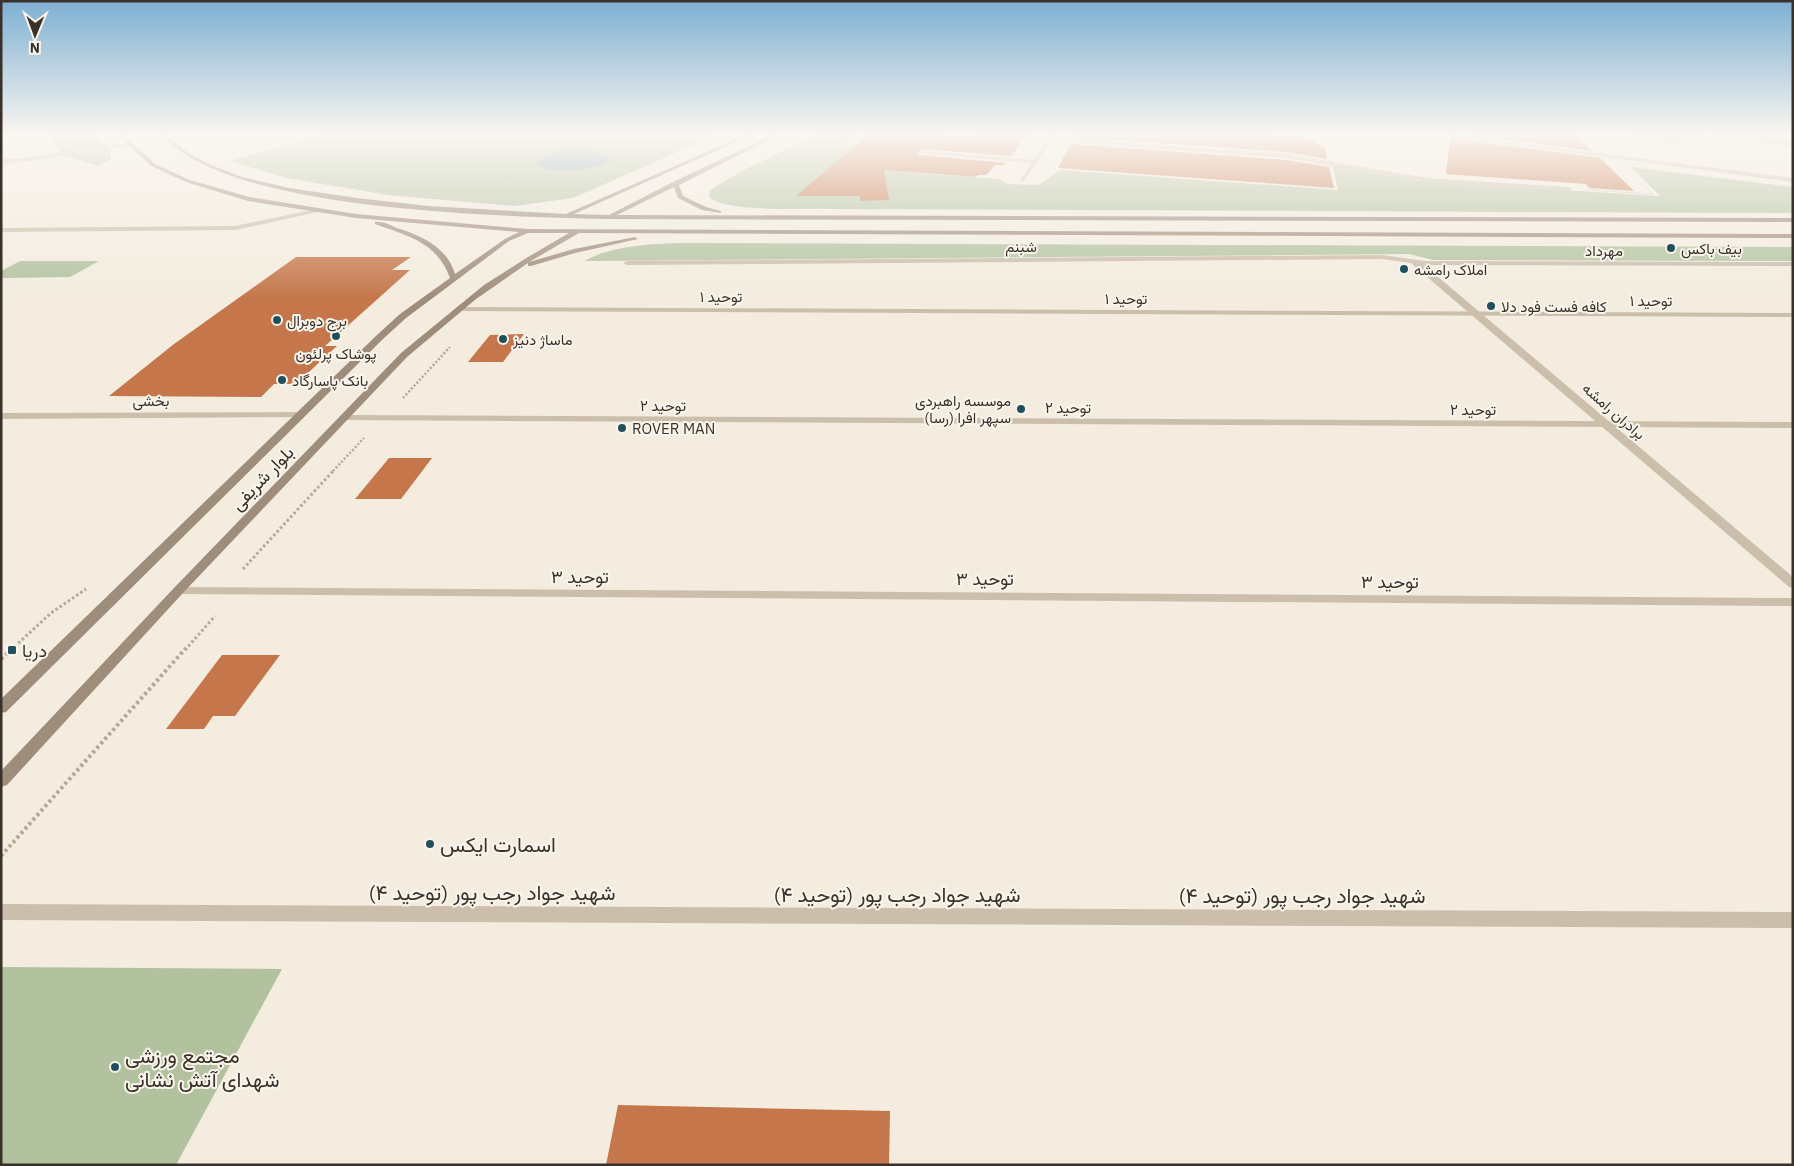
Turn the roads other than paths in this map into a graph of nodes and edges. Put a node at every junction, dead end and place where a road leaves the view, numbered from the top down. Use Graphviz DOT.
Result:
graph roads {
  1 [pos="214,189"];
  2 [pos="287,189"];
  3 [pos="628,189"];
  4 [pos="662,189"];
  5 [pos="677,189"];
  6 [pos="316,211"];
  7 [pos="356,216"];
  8 [pos="563,216"];
  9 [pos="606,218"];
  10 [pos="746,218"];
  11 [pos="1239,218"];
  12 [pos="1333,219"];
  13 [pos="1793,220"];
  14 [pos="1,230"];
  15 [pos="527,231"];
  16 [pos="576,232"];
  17 [pos="673,233"];
  18 [pos="1260,234"];
  19 [pos="1343,234"];
  20 [pos="1793,236"];
  21 [pos="1415,262"];
  22 [pos="627,263"];
  23 [pos="1793,264"];
  24 [pos="507,273"];
  25 [pos="453,278"];
  26 [pos="460,309"];
  27 [pos="1478,313"];
  28 [pos="1793,315"];
  29 [pos="301,415"];
  30 [pos="1,416"];
  31 [pos="344,418"];
  32 [pos="1607,424"];
  33 [pos="1793,425"];
  34 [pos="1793,584"];
  35 [pos="178,591"];
  36 [pos="1793,602"];
  37 [pos="1,708"];
  38 [pos="17,763"];
  39 [pos="1,764"];
  40 [pos="1,780"];
  41 [pos="1,912"];
  42 [pos="1793,920"];
  1 -- 6 [label="main road"];
  2 -- 8 [label="main road"];
  3 -- 8 [label="main road, بلوار شریفی"];
  4 -- 9 [label="main road, بلوار شریفی"];
  5 -- 10 [label="main road"];
  6 -- 7 [label="main road"];
  6 -- 14 [label="street"];
  7 -- 15 [label="main road"];
  7 -- 25 [label="main road"];
  8 -- 9 [label="main road"];
  8 -- 15 [label="main road, بلوار شریفی"];
  9 -- 10 [label="main road"];
  9 -- 16 [label="main road, بلوار شریفی"];
  10 -- 11 [label="main road"];
  11 -- 12 [label="main road"];
  11 -- 18 [label="main road"];
  12 -- 13 [label="main road"];
  12 -- 19 [label="main road"];
  15 -- 16 [label="main road"];
  15 -- 25 [label="main road, بلوار شریفی"];
  16 -- 17 [label="main road"];
  16 -- 24 [label="main road, بلوار شریفی"];
  17 -- 18 [label="main road"];
  17 -- 24 [label="main road"];
  18 -- 19 [label="main road"];
  19 -- 20 [label="main road"];
  21 -- 22 [label="street, شبنم"];
  21 -- 23 [label="street, مهرداد"];
  21 -- 27 [label="street, برادران رامشه"];
  24 -- 26 [label="main road, بلوار شریفی"];
  25 -- 29 [label="main road, بلوار شریفی"];
  26 -- 27 [label="street, توحید ۱"];
  26 -- 31 [label="main road, بلوار شریفی"];
  27 -- 28 [label="street, توحید ۱"];
  27 -- 32 [label="street, برادران رامشه"];
  29 -- 30 [label="street, بخشی"];
  29 -- 37 [label="main road, بلوار شریفی"];
  31 -- 32 [label="street, توحید ۲"];
  31 -- 35 [label="main road, بلوار شریفی"];
  32 -- 33 [label="street, توحید ۲"];
  32 -- 34 [label="street, برادران رامشه"];
  35 -- 36 [label="street, توحید ۳"];
  35 -- 38 [label="main road, بلوار شریفی"];
  38 -- 39 [label="main road"];
  38 -- 40 [label="main road, بلوار شریفی"];
  41 -- 42 [label="street, شهید جواد رجب پور (توحید ۴)"];
}
